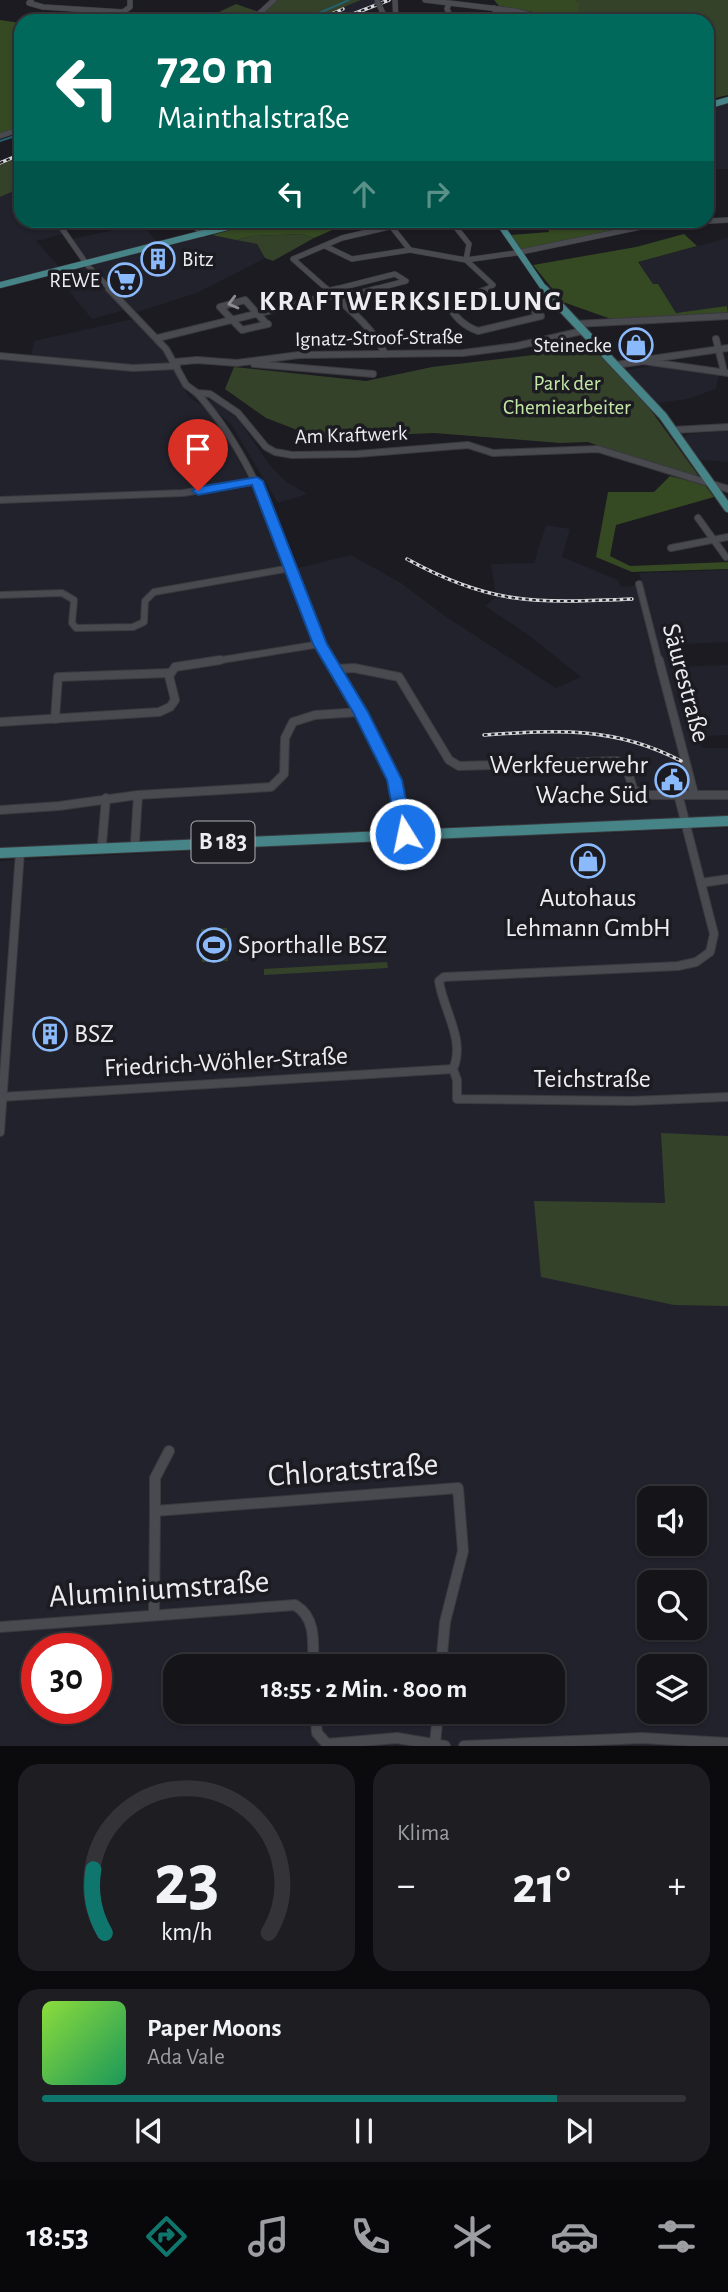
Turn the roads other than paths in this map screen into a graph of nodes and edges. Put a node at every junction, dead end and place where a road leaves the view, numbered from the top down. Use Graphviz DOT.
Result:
graph roads {
  1 [pos="31,0"];
  2 [pos="130,0"];
  3 [pos="274,0"];
  4 [pos="425,0"];
  5 [pos="449,3"];
  6 [pos="494,8"];
  7 [pos="123,12"];
  8 [pos="130,14"];
  9 [pos="259,14"];
  10 [pos="450,14"];
  11 [pos="497,14"];
  12 [pos="522,14"];
  13 [pos="62,228"];
  14 [pos="196,228"];
  15 [pos="225,228"];
  16 [pos="384,228"];
  17 [pos="393,228"];
  18 [pos="457,228"];
  19 [pos="502,228"];
  20 [pos="636,228"];
  21 [pos="203,234"];
  22 [pos="325,246"];
  23 [pos="410,250"];
  24 [pos="516,253"];
  25 [pos="466,260"];
  26 [pos="86,263"];
  27 [pos="0,285"];
  28 [pos="334,295"];
  29 [pos="532,309"];
  30 [pos="258,314"];
  31 [pos="728,316"];
  32 [pos="232,320"];
  33 [pos="579,328"];
  34 [pos="158,338"];
  35 [pos="716,338"];
  36 [pos="724,349"];
  37 [pos="385,354"];
  38 [pos="0,356"];
  39 [pos="726,359"];
  40 [pos="643,361"];
  41 [pos="248,362"];
  42 [pos="176,364"];
  43 [pos="616,365"];
  44 [pos="726,372"];
  45 [pos="373,374"];
  46 [pos="197,393"];
  47 [pos="728,427"];
  48 [pos="673,430"];
  49 [pos="705,475"];
  50 [pos="694,480"];
  51 [pos="257,481"];
  52 [pos="712,485"];
  53 [pos="728,489"];
  54 [pos="0,500"];
  55 [pos="726,502"];
  56 [pos="698,518"];
  57 [pos="728,537"];
  58 [pos="713,540"];
  59 [pos="671,548"];
  60 [pos="726,557"];
  61 [pos="291,568"];
  62 [pos="639,584"];
  63 [pos="0,595"];
  64 [pos="320,644"];
  65 [pos="335,669"];
  66 [pos="169,673"];
  67 [pos="360,712"];
  68 [pos="55,719"];
  69 [pos="0,722"];
  70 [pos="678,794"];
  71 [pos="694,794"];
  72 [pos="138,795"];
  73 [pos="728,795"];
  74 [pos="106,798"];
  75 [pos="0,810"];
  76 [pos="728,821"];
  77 [pos="687,823"];
  78 [pos="405,834"];
  79 [pos="135,842"];
  80 [pos="102,844"];
  81 [pos="20,852"];
  82 [pos="0,853"];
  83 [pos="728,879"];
  84 [pos="701,883"];
  85 [pos="4,1004"];
  86 [pos="453,1069"];
  87 [pos="1,1097"];
  88 [pos="727,1097"];
  89 [pos="0,1132"];
  90 [pos="169,1451"];
  91 [pos="155,1511"];
  92 [pos="154,1615"];
  93 [pos="0,1627"];
  94 [pos="312,1654"];
  95 [pos="442,1654"];
  96 [pos="316,1724"];
  97 [pos="439,1724"];
  98 [pos="728,1743"];
  99 [pos="440,1745"];
  100 [pos="464,1746"];
  1 -- 7 [label="street"];
  2 -- 7 [label="street"];
  3 -- 9 [label="street"];
  4 -- 5 [label="street"];
  5 -- 6 [label="street"];
  5 -- 10 [label="street"];
  6 -- 11 [label="street"];
  6 -- 12 [label="street"];
  7 -- 8 [label="street"];
  13 -- 26 [label="street"];
  14 -- 21 [label="street"];
  15 -- 21 [label="main road"];
  16 -- 22 [label="street"];
  17 -- 23 [label="street"];
  18 -- 25 [label="street"];
  19 -- 24 [label="main road"];
  20 -- 24 [label="street"];
  21 -- 26 [label="main road"];
  22 -- 23 [label="street"];
  22 -- 28 [label="street"];
  23 -- 25 [label="street"];
  24 -- 25 [label="street"];
  24 -- 33 [label="main road"];
  25 -- 29 [label="street"];
  26 -- 27 [label="main road"];
  26 -- 34 [label="street"];
  28 -- 28 [label="street"];
  28 -- 30 [label="street"];
  28 -- 37 [label="street"];
  30 -- 32 [label="street"];
  30 -- 32 [label="street"];
  30 -- 32 [label="street, one-way"];
  31 -- 33 [label="street, Ignatz-Stroof-Straße"];
  32 -- 34 [label="street"];
  33 -- 37 [label="street, Ignatz-Stroof-Straße"];
  33 -- 43 [label="main road"];
  34 -- 42 [label="street"];
  35 -- 36 [label="street"];
  36 -- 39 [label="street"];
  36 -- 40 [label="street"];
  37 -- 41 [label="street, Ignatz-Stroof-Straße"];
  38 -- 42 [label="street"];
  39 -- 44 [label="street"];
  40 -- 43 [label="street"];
  40 -- 44 [label="street"];
  41 -- 42 [label="street, Ignatz-Stroof-Straße"];
  41 -- 45 [label="street"];
  42 -- 46 [label="street"];
  43 -- 48 [label="main road"];
  46 -- 50 [label="street, Am Kraftwerk"];
  46 -- 51 [label="street"];
  47 -- 48 [label="street"];
  48 -- 49 [label="main road"];
  49 -- 50 [label="street"];
  49 -- 52 [label="main road"];
  50 -- 52 [label="street, Am Kraftwerk"];
  51 -- 54 [label="street"];
  51 -- 61 [label="street"];
  52 -- 53 [label="street, Am Kraftwerk"];
  52 -- 55 [label="main road"];
  56 -- 58 [label="street"];
  57 -- 58 [label="street"];
  58 -- 59 [label="street"];
  58 -- 60 [label="street"];
  61 -- 63 [label="street"];
  61 -- 64 [label="street"];
  62 -- 71 [label="street, Säurestraße"];
  64 -- 65 [label="street"];
  64 -- 66 [label="street"];
  65 -- 67 [label="street"];
  65 -- 70 [label="street"];
  66 -- 68 [label="street"];
  66 -- 68 [label="street"];
  67 -- 72 [label="street"];
  67 -- 78 [label="street"];
  68 -- 69 [label="street"];
  70 -- 71 [label="street"];
  70 -- 77 [label="street"];
  71 -- 73 [label="street"];
  72 -- 74 [label="street"];
  72 -- 79 [label="street"];
  74 -- 75 [label="street"];
  74 -- 80 [label="street"];
  76 -- 77 [label="main road, B 183"];
  77 -- 78 [label="main road, B 183"];
  77 -- 84 [label="street"];
  78 -- 81 [label="main road, B 183"];
  81 -- 82 [label="main road, B 183"];
  81 -- 85 [label="street"];
  83 -- 84 [label="street"];
  84 -- 86 [label="street"];
  85 -- 87 [label="street"];
  86 -- 87 [label="street, Friedrich-Wöhler-Straße"];
  86 -- 88 [label="street, Teichstraße"];
  87 -- 89 [label="street"];
  90 -- 91 [label="street"];
  91 -- 92 [label="street"];
  91 -- 95 [label="street, Chloratstraße"];
  92 -- 93 [label="street, Aluminiumstraße"];
  92 -- 94 [label="street, Aluminiumstraße"];
  96 -- 99 [label="street"];
  97 -- 99 [label="street"];
  98 -- 100 [label="street"];
}
